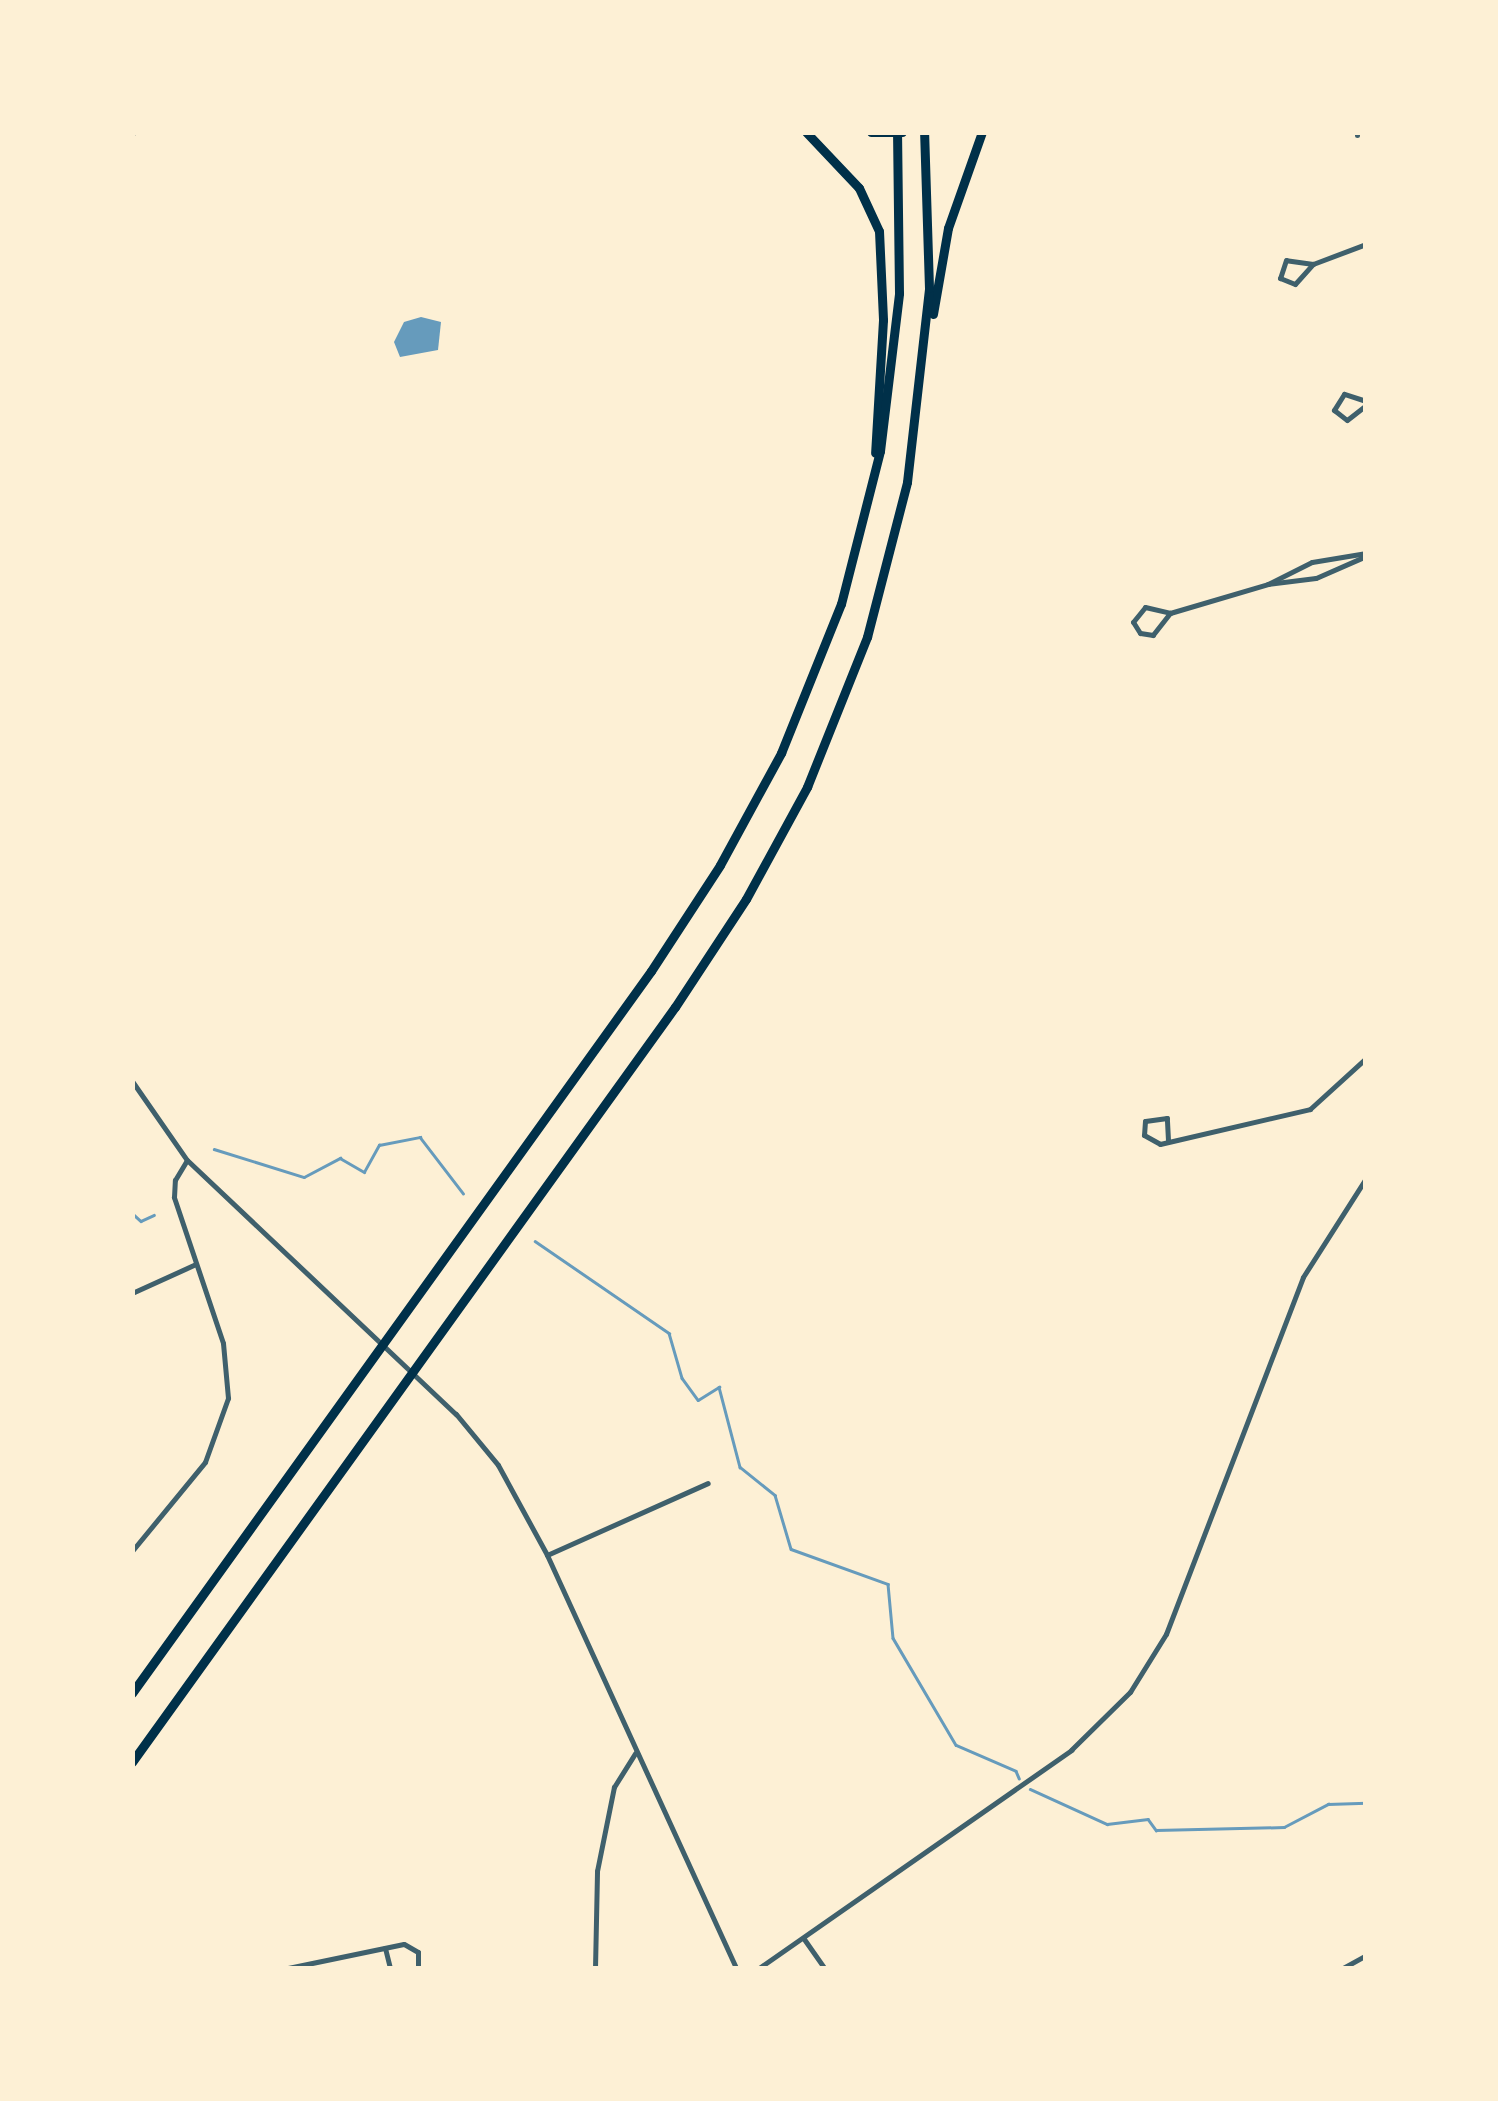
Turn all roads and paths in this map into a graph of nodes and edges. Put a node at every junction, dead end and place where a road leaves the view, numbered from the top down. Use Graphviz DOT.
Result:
graph roads {
  1 [pos="806,132"];
  2 [pos="870,132"];
  3 [pos="900,132"];
  4 [pos="924,132"];
  5 [pos="982,132"];
  6 [pos="1366,244"];
  7 [pos="1314,264"];
  8 [pos="922,386"];
  9 [pos="1366,403"];
  10 [pos="874,483"];
  11 [pos="1366,554"];
  12 [pos="1312,562"];
  13 [pos="1316,578"];
  14 [pos="1268,584"];
  15 [pos="1170,613"];
  16 [pos="1366,1058"];
  17 [pos="132,1082"];
  18 [pos="1168,1140"];
  19 [pos="187,1160"];
  20 [pos="1366,1178"];
  21 [pos="196,1264"];
  22 [pos="132,1292"];
  23 [pos="708,1482"];
  24 [pos="132,1551"];
  25 [pos="547,1555"];
  26 [pos="132,1692"];
  27 [pos="634,1752"];
  28 [pos="132,1762"];
  29 [pos="804,1939"];
  30 [pos="385,1948"];
  31 [pos="1366,1955"];
  32 [pos="288,1968"];
  33 [pos="390,1968"];
  34 [pos="418,1968"];
  35 [pos="595,1968"];
  36 [pos="736,1968"];
  37 [pos="759,1968"];
  38 [pos="824,1968"];
  39 [pos="1343,1968"];
  1 -- 10 [label="highway"];
  2 -- 3 [label="highway"];
  3 -- 10 [label="highway"];
  4 -- 8 [label="highway"];
  5 -- 8 [label="highway"];
  6 -- 7 [label="street"];
  7 -- 7 [label="street"];
  8 -- 28 [label="highway"];
  9 -- 9 [label="street"];
  10 -- 26 [label="highway"];
  11 -- 12 [label="street"];
  11 -- 13 [label="street"];
  12 -- 13 [label="street"];
  12 -- 14 [label="street"];
  13 -- 14 [label="street"];
  14 -- 15 [label="street"];
  15 -- 15 [label="street"];
  16 -- 18 [label="street"];
  17 -- 19 [label="street"];
  18 -- 18 [label="street"];
  19 -- 21 [label="street"];
  19 -- 25 [label="street"];
  20 -- 29 [label="street"];
  21 -- 22 [label="street"];
  21 -- 24 [label="street"];
  23 -- 25 [label="street"];
  25 -- 27 [label="street"];
  27 -- 35 [label="street"];
  27 -- 36 [label="street"];
  29 -- 37 [label="street"];
  29 -- 38 [label="street"];
  30 -- 32 [label="street"];
  30 -- 33 [label="street"];
  30 -- 34 [label="street"];
  31 -- 39 [label="street"];
}
